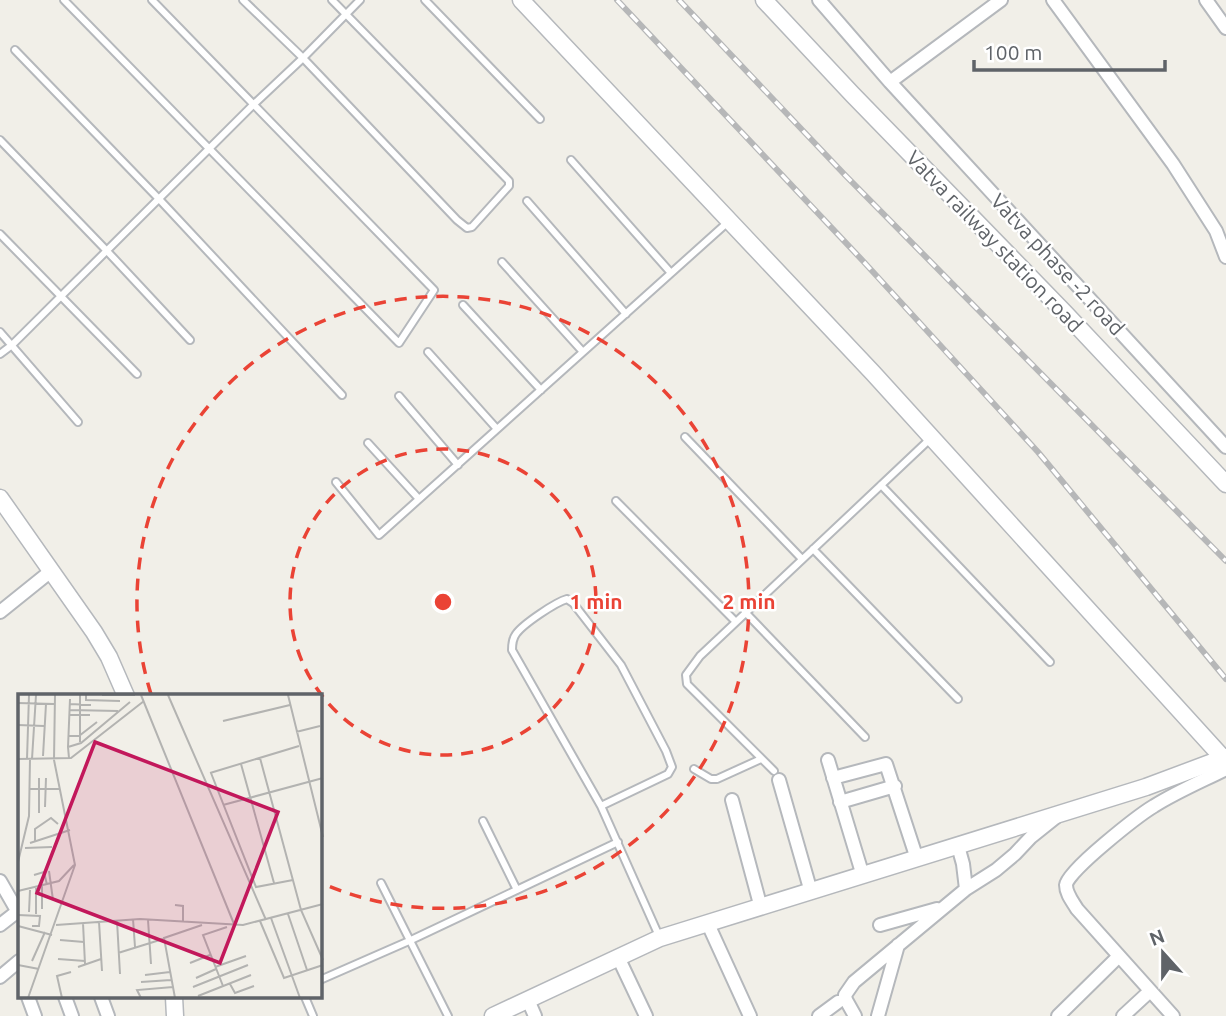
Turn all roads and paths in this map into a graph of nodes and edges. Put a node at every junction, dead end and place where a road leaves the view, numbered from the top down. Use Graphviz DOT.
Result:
graph roads {
  1 [pos="64,0"];
  2 [pos="152,0"];
  3 [pos="243,0"];
  4 [pos="332,0"];
  5 [pos="360,0"];
  6 [pos="425,0"];
  7 [pos="521,0"];
  8 [pos="764,0"];
  9 [pos="818,0"];
  10 [pos="1001,0"];
  11 [pos="1052,0"];
  12 [pos="1206,0"];
  13 [pos="346,14"];
  14 [pos="1226,28"];
  15 [pos="15,50"];
  16 [pos="303,58"];
  17 [pos="890,82"];
  18 [pos="254,104"];
  19 [pos="541,119"];
  20 [pos="0,140"];
  21 [pos="209,149"];
  22 [pos="571,160"];
  23 [pos="159,199"];
  24 [pos="527,201"];
  25 [pos="729,221"];
  26 [pos="0,234"];
  27 [pos="107,251"];
  28 [pos="1226,257"];
  29 [pos="502,261"];
  30 [pos="671,273"];
  31 [pos="61,296"];
  32 [pos="463,305"];
  33 [pos="626,314"];
  34 [pos="0,332"];
  35 [pos="190,340"];
  36 [pos="12,345"];
  37 [pos="428,352"];
  38 [pos="583,352"];
  39 [pos="0,354"];
  40 [pos="137,374"];
  41 [pos="541,390"];
  42 [pos="342,395"];
  43 [pos="399,396"];
  44 [pos="78,422"];
  45 [pos="497,429"];
  46 [pos="685,437"];
  47 [pos="932,438"];
  48 [pos="368,443"];
  49 [pos="1226,447"];
  50 [pos="458,465"];
  51 [pos="335,482"];
  52 [pos="1226,484"];
  53 [pos="881,485"];
  54 [pos="0,498"];
  55 [pos="419,499"];
  56 [pos="616,501"];
  57 [pos="5,517"];
  58 [pos="813,549"];
  59 [pos="802,559"];
  60 [pos="51,571"];
  61 [pos="0,612"];
  62 [pos="745,612"];
  63 [pos="735,621"];
  64 [pos="1050,662"];
  65 [pos="125,694"];
  66 [pos="958,699"];
  67 [pos="865,737"];
  68 [pos="761,759"];
  69 [pos="828,760"];
  70 [pos="1225,761"];
  71 [pos="694,769"];
  72 [pos="777,776"];
  73 [pos="833,778"];
  74 [pos="895,786"];
  75 [pos="732,800"];
  76 [pos="840,802"];
  77 [pos="601,806"];
  78 [pos="1058,815"];
  79 [pos="483,821"];
  80 [pos="618,842"];
  81 [pos="958,846"];
  82 [pos="918,859"];
  83 [pos="863,876"];
  84 [pos="0,881"];
  85 [pos="381,883"];
  86 [pos="966,889"];
  87 [pos="517,890"];
  88 [pos="811,892"];
  89 [pos="944,907"];
  90 [pos="761,908"];
  91 [pos="18,912"];
  92 [pos="708,924"];
  93 [pos="0,925"];
  94 [pos="880,925"];
  95 [pos="660,938"];
  96 [pos="409,940"];
  97 [pos="898,945"];
  98 [pos="1119,956"];
  99 [pos="618,957"];
  100 [pos="18,966"];
  101 [pos="0,977"];
  102 [pos="322,979"];
  103 [pos="1150,990"];
  104 [pos="28,998"];
  105 [pos="65,998"];
  106 [pos="101,998"];
  107 [pos="174,998"];
  108 [pos="305,998"];
  109 [pos="528,1000"];
  110 [pos="838,1002"];
  111 [pos="35,1016"];
  112 [pos="72,1016"];
  113 [pos="108,1016"];
  114 [pos="175,1016"];
  115 [pos="313,1016"];
  116 [pos="448,1016"];
  117 [pos="493,1016"];
  118 [pos="535,1016"];
  119 [pos="646,1016"];
  120 [pos="750,1016"];
  121 [pos="819,1016"];
  122 [pos="855,1016"];
  123 [pos="878,1016"];
  124 [pos="1058,1016"];
  125 [pos="1123,1016"];
  126 [pos="1173,1016"];
  1 -- 21 [label="lane"];
  2 -- 18 [label="lane"];
  3 -- 16 [label="lane"];
  4 -- 13 [label="lane"];
  5 -- 13 [label="lane"];
  6 -- 19 [label="lane"];
  7 -- 25 [label="street"];
  8 -- 52 [label="street, Vatva railway station road"];
  9 -- 17 [label="street, Vatva phase -2 road"];
  10 -- 17 [label="street"];
  11 -- 28 [label="street"];
  12 -- 14 [label="street"];
  13 -- 16 [label="lane"];
  13 -- 16 [label="lane"];
  15 -- 23 [label="lane"];
  16 -- 18 [label="lane"];
  17 -- 49 [label="street, Vatva phase -2 road"];
  18 -- 21 [label="lane"];
  18 -- 21 [label="lane"];
  20 -- 27 [label="lane"];
  21 -- 23 [label="lane"];
  22 -- 30 [label="lane"];
  23 -- 27 [label="lane"];
  23 -- 42 [label="lane"];
  24 -- 33 [label="lane"];
  25 -- 30 [label="lane"];
  25 -- 47 [label="street"];
  26 -- 31 [label="lane"];
  27 -- 31 [label="lane"];
  27 -- 35 [label="lane"];
  29 -- 38 [label="lane"];
  30 -- 33 [label="lane"];
  31 -- 36 [label="lane"];
  31 -- 40 [label="lane"];
  32 -- 41 [label="lane"];
  33 -- 38 [label="lane"];
  34 -- 36 [label="lane"];
  36 -- 39 [label="lane"];
  36 -- 44 [label="lane"];
  37 -- 45 [label="lane"];
  38 -- 41 [label="lane"];
  41 -- 45 [label="lane"];
  43 -- 50 [label="lane"];
  45 -- 50 [label="lane"];
  46 -- 59 [label="lane"];
  47 -- 53 [label="lane"];
  47 -- 70 [label="street"];
  48 -- 55 [label="lane"];
  50 -- 55 [label="lane"];
  51 -- 55 [label="lane"];
  53 -- 58 [label="lane"];
  53 -- 64 [label="lane"];
  54 -- 57 [label="street"];
  56 -- 63 [label="lane"];
  57 -- 60 [label="street"];
  58 -- 59 [label="lane"];
  58 -- 66 [label="lane"];
  59 -- 62 [label="lane"];
  60 -- 61 [label="street"];
  60 -- 65 [label="street"];
  62 -- 63 [label="lane"];
  62 -- 67 [label="lane"];
  63 -- 68 [label="lane"];
  68 -- 71 [label="lane"];
  68 -- 72 [label="lane"];
  69 -- 73 [label="street"];
  70 -- 78 [label="street"];
  70 -- 98 [label="street"];
  72 -- 88 [label="street"];
  73 -- 74 [label="street"];
  73 -- 76 [label="street"];
  74 -- 76 [label="street"];
  74 -- 82 [label="street"];
  75 -- 90 [label="street"];
  76 -- 83 [label="street"];
  77 -- 77 [label="lane"];
  77 -- 80 [label="lane"];
  78 -- 81 [label="street"];
  78 -- 86 [label="street"];
  79 -- 87 [label="lane"];
  80 -- 87 [label="lane"];
  80 -- 95 [label="lane"];
  81 -- 82 [label="street"];
  81 -- 86 [label="street"];
  82 -- 83 [label="street"];
  83 -- 88 [label="street"];
  84 -- 91 [label="street"];
  85 -- 96 [label="lane"];
  86 -- 89 [label="street"];
  87 -- 96 [label="lane"];
  88 -- 90 [label="street"];
  89 -- 94 [label="street"];
  89 -- 97 [label="street"];
  90 -- 92 [label="street"];
  91 -- 93 [label="street"];
  92 -- 95 [label="street"];
  92 -- 120 [label="street"];
  95 -- 99 [label="street"];
  96 -- 102 [label="lane"];
  96 -- 116 [label="lane"];
  97 -- 122 [label="street"];
  97 -- 123 [label="street"];
  98 -- 103 [label="street"];
  98 -- 124 [label="street"];
  99 -- 109 [label="street"];
  99 -- 119 [label="street"];
  100 -- 101 [label="street"];
  103 -- 125 [label="street"];
  103 -- 126 [label="street"];
  104 -- 111 [label="street"];
  105 -- 112 [label="street"];
  106 -- 113 [label="street"];
  107 -- 114 [label="street"];
  108 -- 115 [label="lane"];
  109 -- 117 [label="street"];
  109 -- 118 [label="street"];
  110 -- 121 [label="street"];
}
